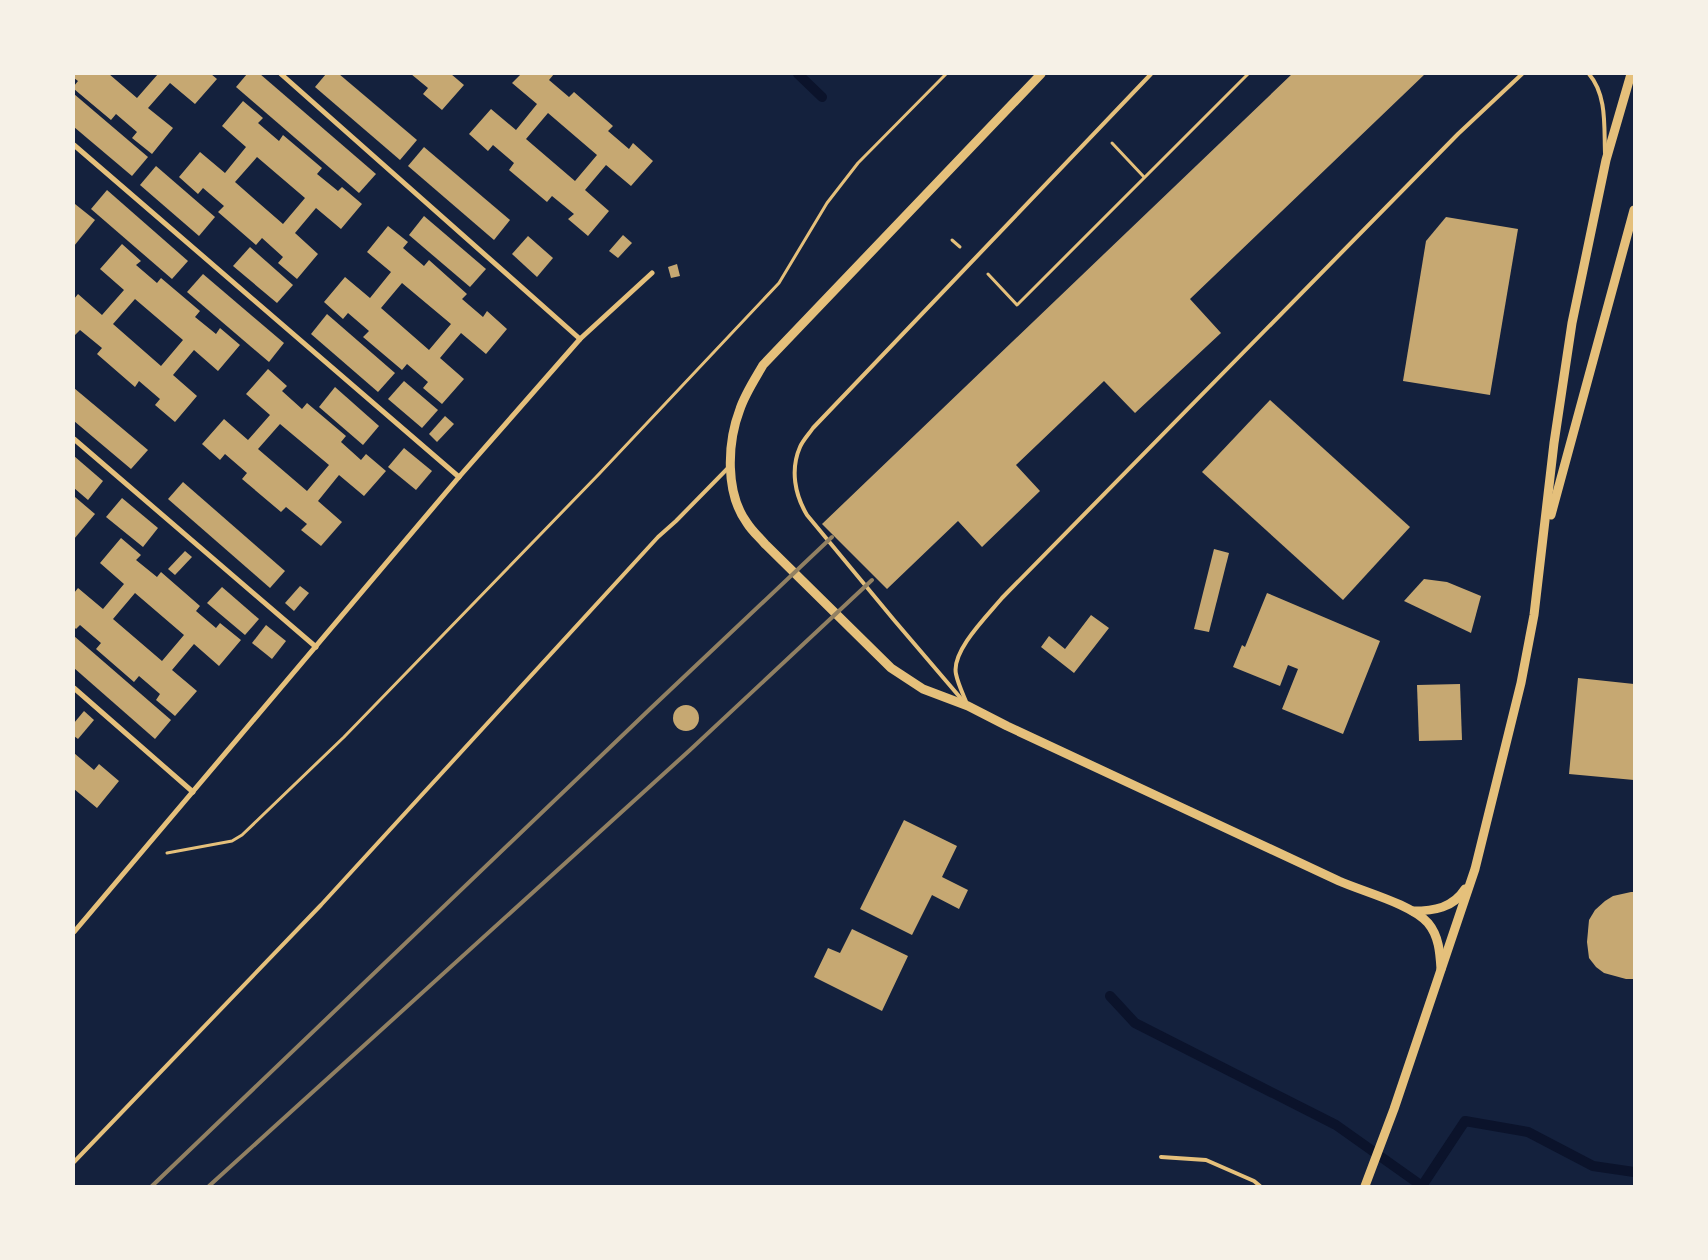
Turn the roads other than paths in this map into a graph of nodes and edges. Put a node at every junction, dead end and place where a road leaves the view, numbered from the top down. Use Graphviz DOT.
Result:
graph roads {
  1 [pos="281,74"];
  2 [pos="1041,74"];
  3 [pos="1151,74"];
  4 [pos="1522,74"];
  5 [pos="1589,74"];
  6 [pos="1631,74"];
  7 [pos="74,145"];
  8 [pos="1606,160"];
  9 [pos="1634,210"];
  10 [pos="652,273"];
  11 [pos="580,339"];
  12 [pos="74,439"];
  13 [pos="729,467"];
  14 [pos="459,477"];
  15 [pos="1544,540"];
  16 [pos="316,647"];
  17 [pos="74,688"];
  18 [pos="968,706"];
  19 [pos="193,792"];
  20 [pos="1472,878"];
  21 [pos="1413,911"];
  22 [pos="74,932"];
  23 [pos="1441,969"];
  24 [pos="1161,1157"];
  25 [pos="74,1162"];
  26 [pos="1260,1186"];
  27 [pos="1365,1186"];
  1 -- 11 [label="street"];
  2 -- 13 [label="street"];
  3 -- 18 [label="lane"];
  4 -- 18 [label="lane"];
  5 -- 8 [label="lane"];
  6 -- 8 [label="street"];
  7 -- 14 [label="street"];
  8 -- 15 [label="street"];
  9 -- 15 [label="street"];
  10 -- 11 [label="street"];
  11 -- 14 [label="street"];
  12 -- 16 [label="street"];
  13 -- 18 [label="street"];
  13 -- 25 [label="lane"];
  14 -- 16 [label="street"];
  15 -- 20 [label="street"];
  16 -- 19 [label="street"];
  17 -- 19 [label="street"];
  18 -- 21 [label="street"];
  19 -- 22 [label="street"];
  20 -- 21 [label="street"];
  20 -- 23 [label="street"];
  21 -- 23 [label="street"];
  23 -- 27 [label="street"];
  24 -- 26 [label="lane"];
}
